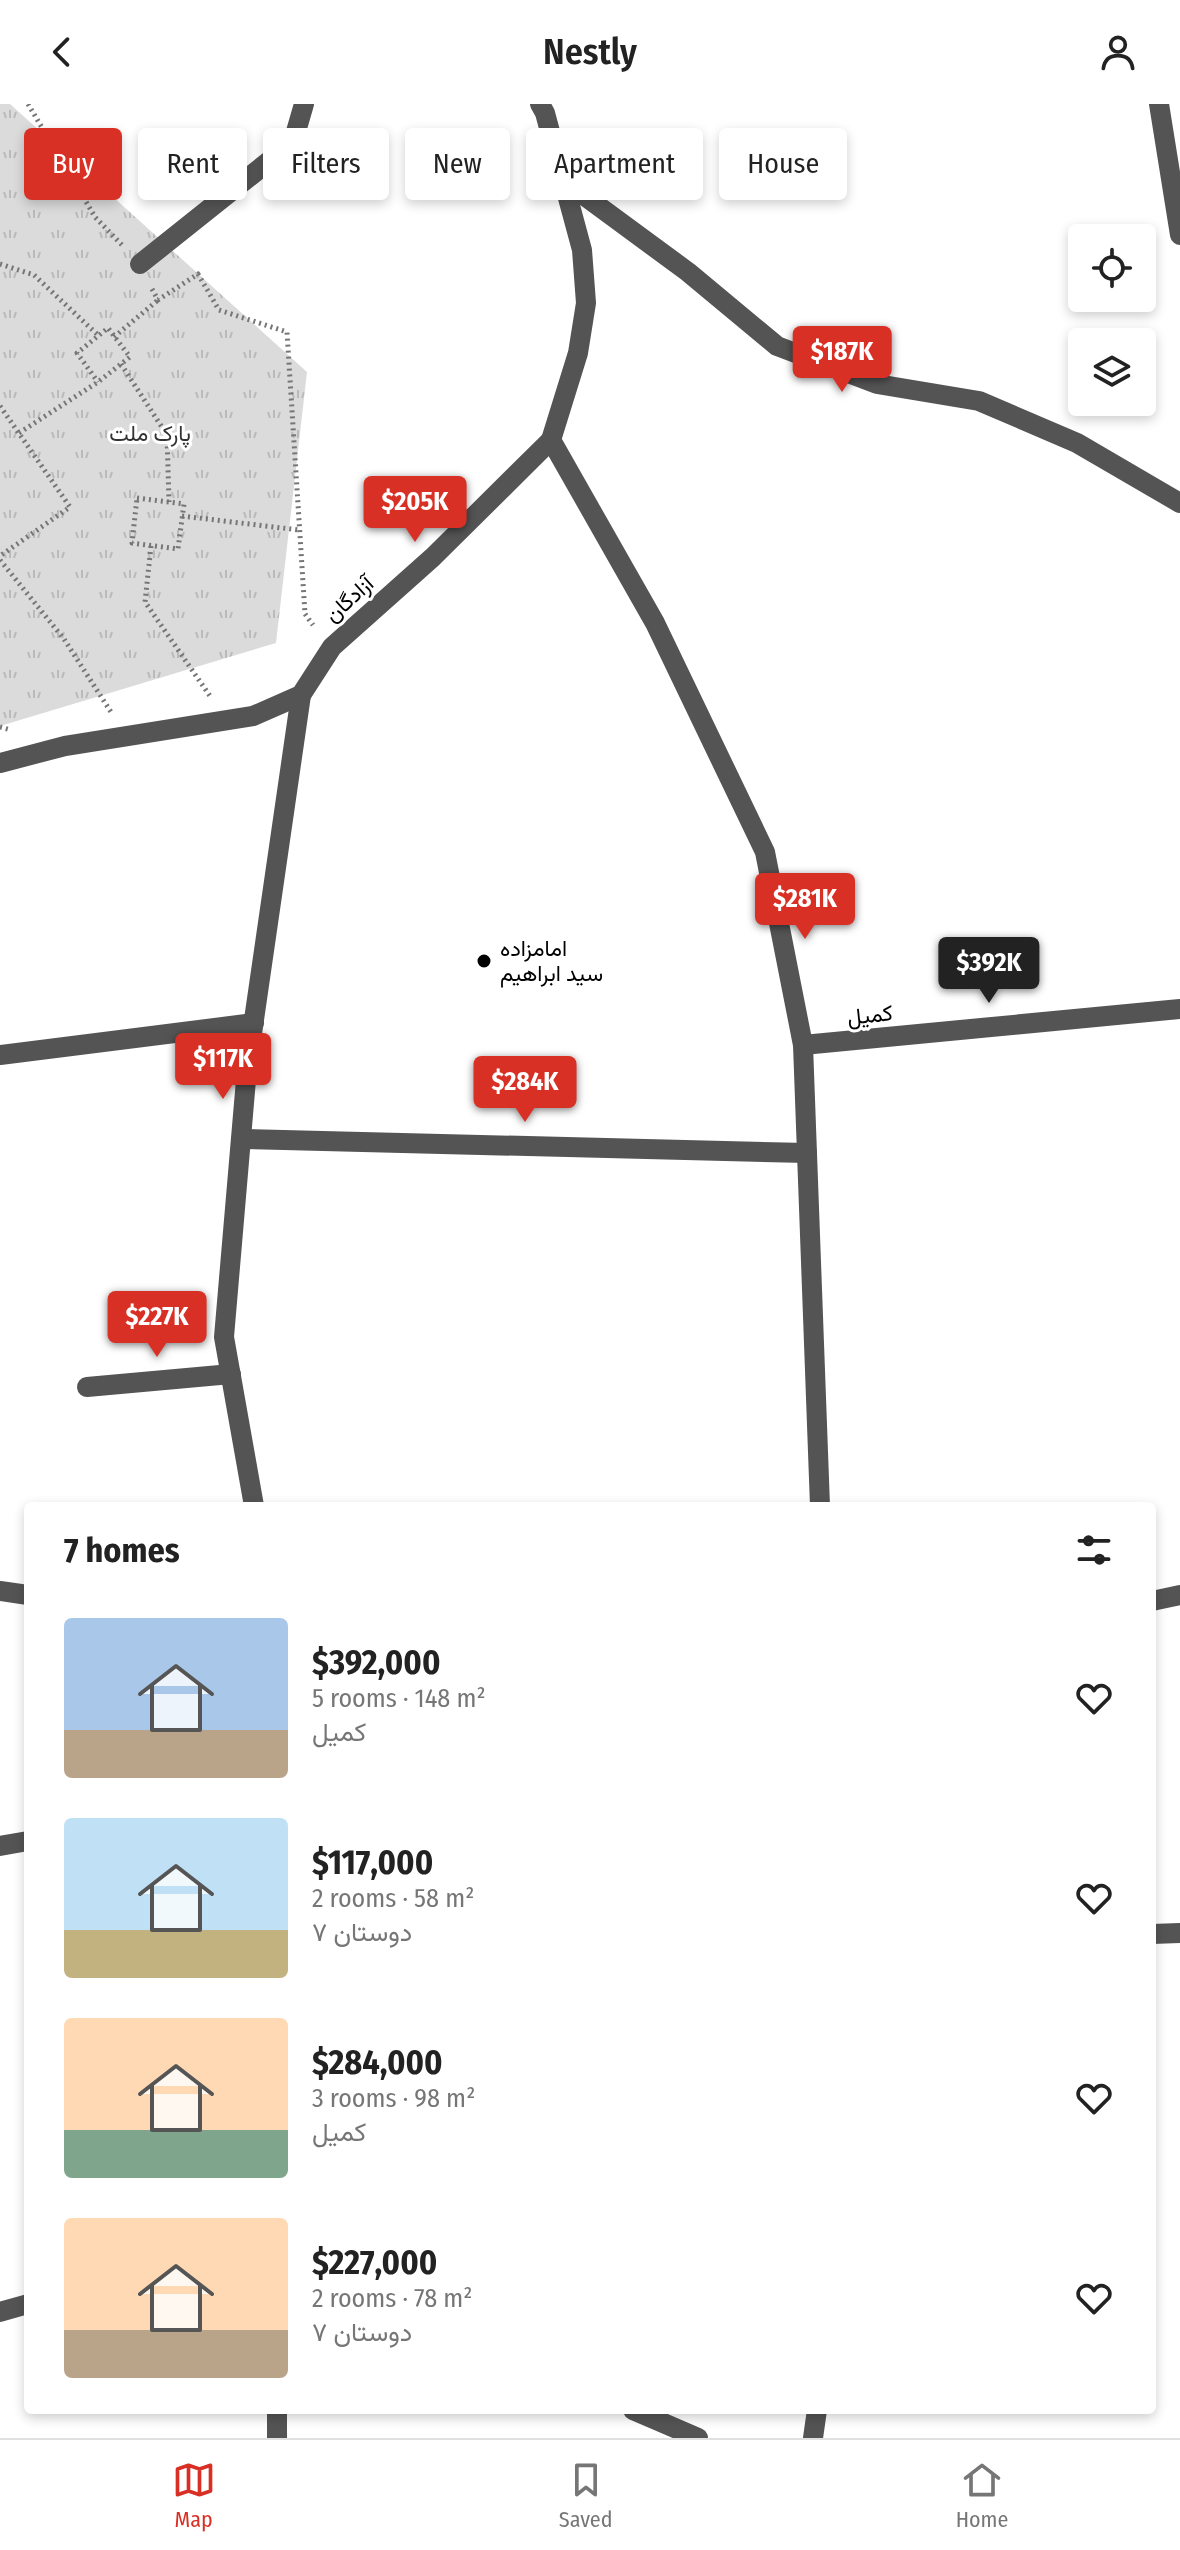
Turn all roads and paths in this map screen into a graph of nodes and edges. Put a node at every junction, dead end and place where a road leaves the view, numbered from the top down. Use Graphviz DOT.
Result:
graph roads {
  1 [pos="28,104"];
  2 [pos="304,104"];
  3 [pos="540,104"];
  4 [pos="1159,104"];
  5 [pos="549,128"];
  6 [pos="568,200"];
  7 [pos="590,200"];
  8 [pos="1180,235"];
  9 [pos="0,264"];
  10 [pos="140,264"];
  11 [pos="158,300"];
  12 [pos="99,336"];
  13 [pos="114,337"];
  14 [pos="121,364"];
  15 [pos="98,382"];
  16 [pos="0,406"];
  17 [pos="19,433"];
  18 [pos="551,440"];
  19 [pos="169,502"];
  20 [pos="1180,503"];
  21 [pos="182,516"];
  22 [pos="299,530"];
  23 [pos="151,546"];
  24 [pos="0,558"];
  25 [pos="332,647"];
  26 [pos="301,695"];
  27 [pos="227,720"];
  28 [pos="127,736"];
  29 [pos="0,763"];
  30 [pos="1180,1009"];
  31 [pos="254,1023"];
  32 [pos="803,1045"];
  33 [pos="0,1055"];
  34 [pos="242,1139"];
  35 [pos="807,1153"];
  36 [pos="231,1374"];
  37 [pos="87,1387"];
  38 [pos="253,1502"];
  39 [pos="820,1502"];
  40 [pos="0,1591"];
  41 [pos="24,1594"];
  42 [pos="1180,1595"];
  43 [pos="1156,1600"];
  44 [pos="24,1842"];
  45 [pos="0,1846"];
  46 [pos="1180,1933"];
  47 [pos="1156,1934"];
  48 [pos="24,2305"];
  49 [pos="0,2312"];
  50 [pos="277,2414"];
  51 [pos="642,2414"];
  52 [pos="816,2414"];
  53 [pos="277,2438"];
  54 [pos="698,2438"];
  55 [pos="813,2438"];
  1 -- 10 [label="path"];
  2 -- 10 [label="street"];
  3 -- 5 [label="street, آزادگان"];
  4 -- 8 [label="street"];
  6 -- 18 [label="street, آزادگان"];
  7 -- 20 [label="street"];
  9 -- 12 [label="path"];
  10 -- 11 [label="path"];
  11 -- 13 [label="path"];
  11 -- 22 [label="path"];
  12 -- 13 [label="path"];
  12 -- 15 [label="path"];
  13 -- 14 [label="path"];
  14 -- 15 [label="path"];
  14 -- 19 [label="path"];
  15 -- 17 [label="path"];
  16 -- 17 [label="path"];
  17 -- 24 [label="path"];
  18 -- 25 [label="street, آزادگان"];
  18 -- 32 [label="street"];
  19 -- 21 [label="path"];
  19 -- 23 [label="path"];
  21 -- 22 [label="path"];
  21 -- 23 [label="path"];
  22 -- 25 [label="path"];
  23 -- 27 [label="path"];
  24 -- 28 [label="path"];
  25 -- 26 [label="street, آزادگان"];
  26 -- 27 [label="street"];
  26 -- 31 [label="street"];
  27 -- 28 [label="street"];
  28 -- 29 [label="street"];
  30 -- 32 [label="street, کمیل"];
  31 -- 33 [label="street"];
  31 -- 34 [label="street"];
  32 -- 35 [label="street"];
  34 -- 35 [label="street"];
  34 -- 36 [label="street"];
  35 -- 39 [label="street"];
  36 -- 37 [label="street"];
  36 -- 38 [label="street"];
  40 -- 41 [label="street"];
  42 -- 43 [label="street"];
  44 -- 45 [label="street"];
  46 -- 47 [label="street"];
  48 -- 49 [label="street"];
  50 -- 53 [label="street"];
  51 -- 54 [label="street"];
  52 -- 55 [label="street"];
}
